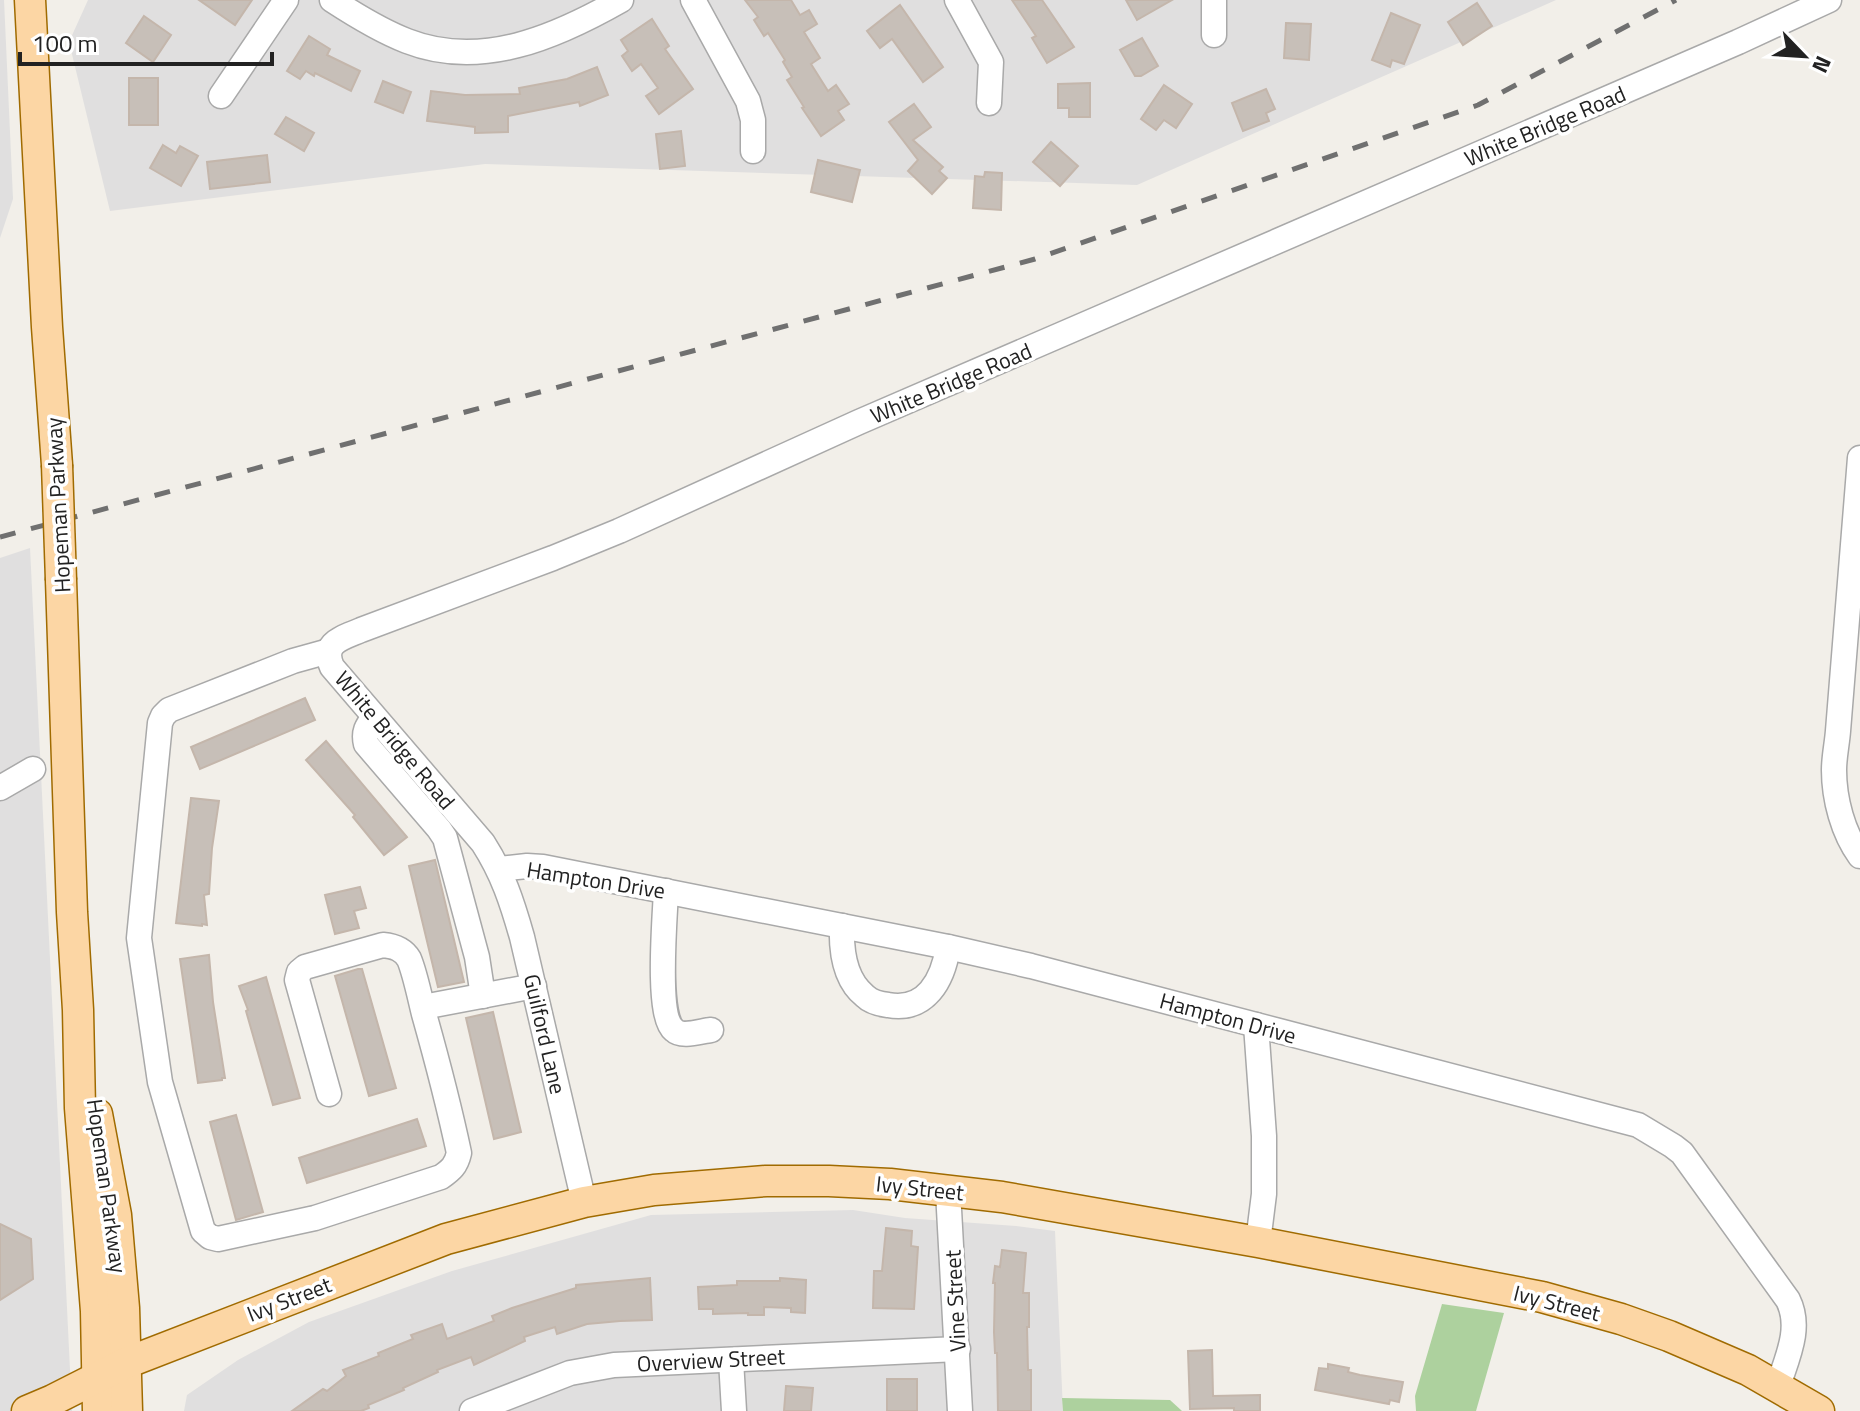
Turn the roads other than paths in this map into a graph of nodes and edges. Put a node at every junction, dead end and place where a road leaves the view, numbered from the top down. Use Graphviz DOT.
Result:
graph roads {
  1 [pos="30,0"];
  2 [pos="286,0"];
  3 [pos="332,0"];
  4 [pos="621,0"];
  5 [pos="693,0"];
  6 [pos="957,0"];
  7 [pos="1214,0"];
  8 [pos="1829,0"];
  9 [pos="1214,35"];
  10 [pos="221,96"];
  11 [pos="989,103"];
  12 [pos="753,151"];
  13 [pos="1860,458"];
  14 [pos="329,651"];
  15 [pos="374,717"];
  16 [pos="33,769"];
  17 [pos="0,788"];
  18 [pos="1860,856"];
  19 [pos="499,869"];
  20 [pos="666,891"];
  21 [pos="842,926"];
  22 [pos="948,947"];
  23 [pos="534,986"];
  24 [pos="483,996"];
  25 [pos="423,1007"];
  26 [pos="78,1010"];
  27 [pos="1256,1025"];
  28 [pos="711,1030"];
  29 [pos="329,1094"];
  30 [pos="948,1191"];
  31 [pos="584,1202"];
  32 [pos="1258,1242"];
  33 [pos="958,1349"];
  34 [pos="731,1360"];
  35 [pos="126,1363"];
  36 [pos="97,1378"];
  37 [pos="1778,1386"];
  38 [pos="27,1411"];
  39 [pos="98,1411"];
  40 [pos="127,1411"];
  41 [pos="472,1411"];
  42 [pos="734,1411"];
  43 [pos="960,1411"];
  44 [pos="1819,1411"];
  1 -- 26 [label="main road, Hopeman Parkway, bridge"];
  2 -- 10 [label="street"];
  3 -- 4 [label="street"];
  5 -- 12 [label="street"];
  6 -- 11 [label="street"];
  7 -- 9 [label="street"];
  8 -- 14 [label="street, White Bridge Road"];
  13 -- 18 [label="street"];
  14 -- 15 [label="street, White Bridge Road"];
  14 -- 25 [label="street"];
  15 -- 19 [label="street, White Bridge Road"];
  15 -- 24 [label="street"];
  16 -- 17 [label="street"];
  19 -- 20 [label="street, Hampton Drive"];
  19 -- 23 [label="street, Guilford Lane"];
  20 -- 21 [label="street, Hampton Drive"];
  20 -- 28 [label="street"];
  21 -- 22 [label="street, Hampton Drive"];
  21 -- 22 [label="street"];
  22 -- 27 [label="street, Hampton Drive"];
  23 -- 24 [label="street"];
  23 -- 31 [label="street, Guilford Lane"];
  24 -- 25 [label="street"];
  25 -- 29 [label="street"];
  26 -- 35 [label="main road, Hopeman Parkway"];
  26 -- 36 [label="main road, Hopeman Parkway"];
  27 -- 32 [label="street"];
  27 -- 37 [label="street, Hampton Drive"];
  30 -- 31 [label="main road, Ivy Street"];
  30 -- 32 [label="main road, Ivy Street"];
  30 -- 33 [label="street, Vine Street"];
  31 -- 35 [label="main road, Ivy Street"];
  32 -- 37 [label="main road, Ivy Street"];
  33 -- 34 [label="street, Overview Street"];
  33 -- 43 [label="street, Vine Street"];
  34 -- 41 [label="street, Overview Street"];
  34 -- 42 [label="street"];
  35 -- 36 [label="main road, Ivy Street"];
  35 -- 40 [label="main road, Hopeman Parkway"];
  36 -- 38 [label="main road, Ivy Street"];
  36 -- 39 [label="main road, Hopeman Parkway"];
  37 -- 44 [label="main road, Ivy Street"];
}
